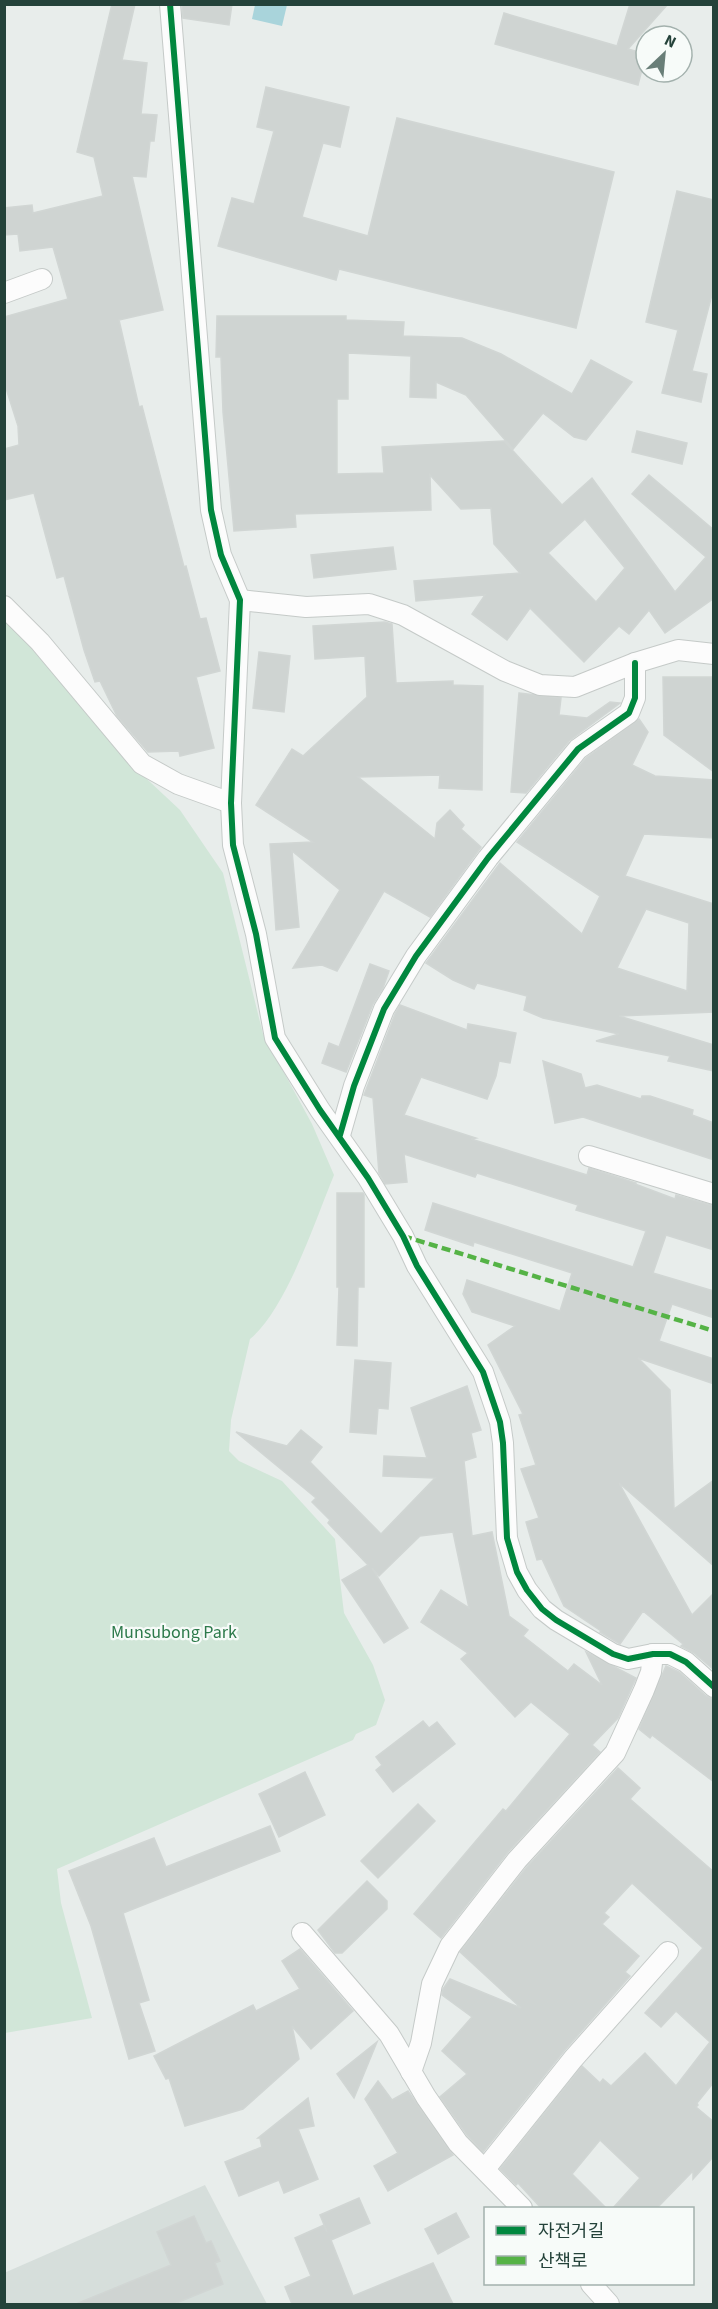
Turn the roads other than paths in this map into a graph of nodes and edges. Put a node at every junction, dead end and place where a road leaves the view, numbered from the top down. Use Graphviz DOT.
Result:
graph roads {
  1 [pos="170,4"];
  2 [pos="42,279"];
  3 [pos="4,293"];
  4 [pos="240,600"];
  5 [pos="4,606"];
  6 [pos="714,654"];
  7 [pos="635,663"];
  8 [pos="231,802"];
  9 [pos="340,1135"];
  10 [pos="590,1156"];
  11 [pos="714,1194"];
  12 [pos="653,1654"];
  13 [pos="714,1687"];
  14 [pos="302,1933"];
  15 [pos="668,1952"];
  16 [pos="411,2072"];
  17 [pos="485,2169"];
  18 [pos="521,2207"];
  19 [pos="593,2285"];
  20 [pos="609,2304"];
  1 -- 4 [label="street"];
  2 -- 3 [label="street"];
  4 -- 7 [label="street"];
  4 -- 8 [label="street"];
  5 -- 8 [label="street"];
  6 -- 7 [label="street"];
  7 -- 9 [label="street"];
  8 -- 9 [label="street"];
  9 -- 12 [label="street"];
  10 -- 11 [label="street"];
  12 -- 13 [label="street"];
  12 -- 16 [label="street"];
  14 -- 16 [label="street"];
  15 -- 17 [label="street"];
  16 -- 17 [label="street"];
  17 -- 18 [label="street"];
  19 -- 20 [label="street"];
}
